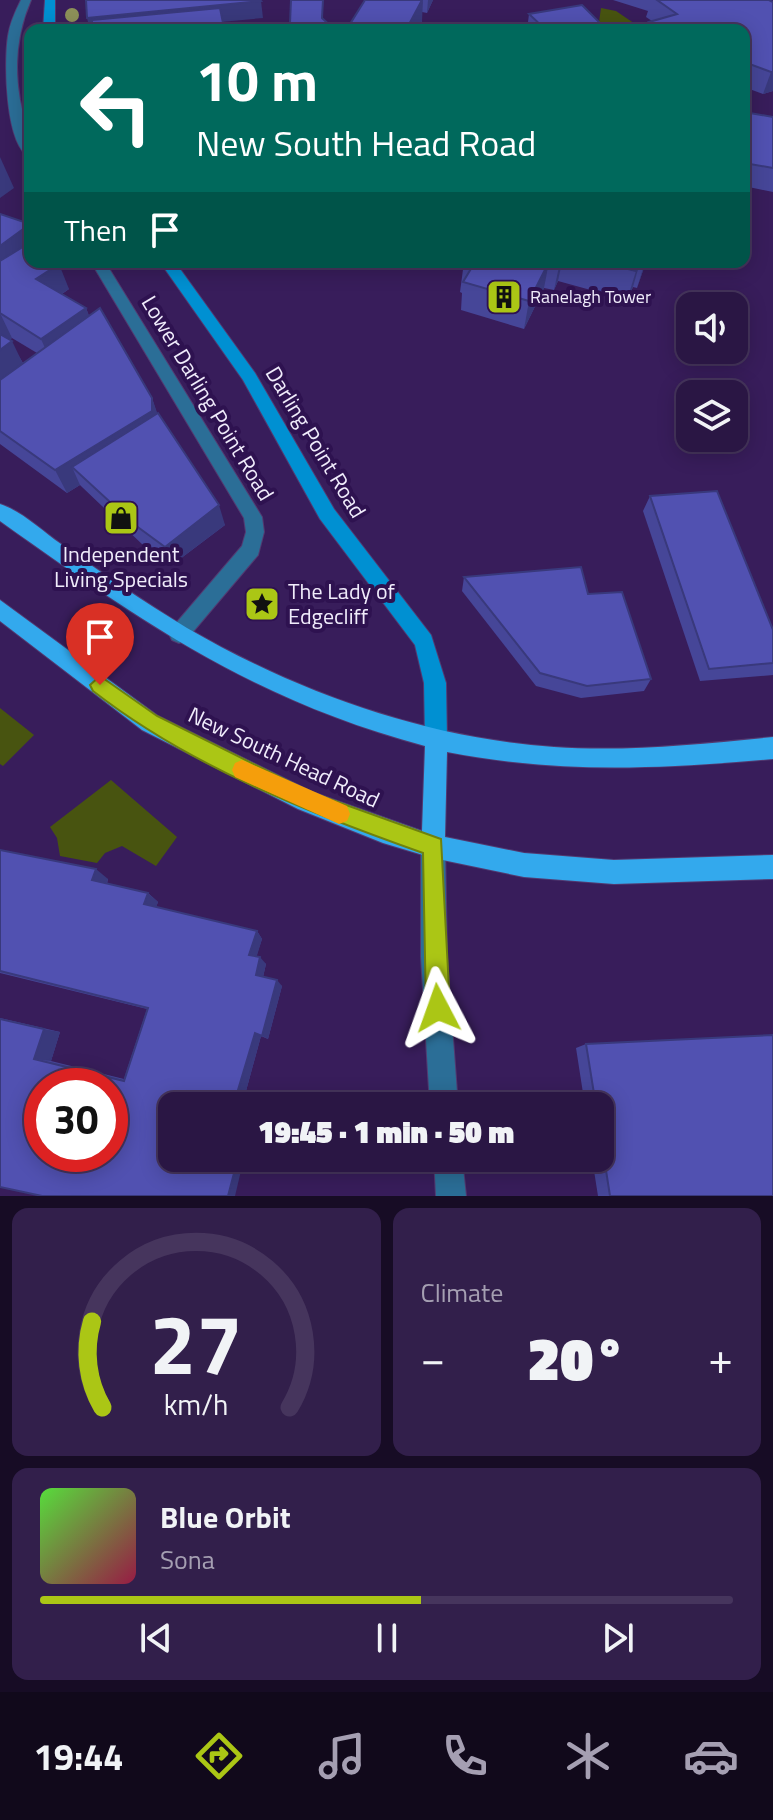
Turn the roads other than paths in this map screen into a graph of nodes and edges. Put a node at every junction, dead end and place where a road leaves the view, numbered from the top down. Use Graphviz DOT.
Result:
graph roads {
  1 [pos="26,0"];
  2 [pos="50,0"];
  3 [pos="49,24"];
  4 [pos="24,141"];
  5 [pos="102,268"];
  6 [pos="171,268"];
  7 [pos="0,511"];
  8 [pos="0,609"];
  9 [pos="179,634"];
  10 [pos="436,739"];
  11 [pos="773,748"];
  12 [pos="433,846"];
  13 [pos="773,867"];
  14 [pos="443,1092"];
  15 [pos="449,1172"];
  16 [pos="451,1196"];
  1 -- 4 [label="street"];
  2 -- 3 [label="street"];
  5 -- 9 [label="street, Lower Darling Point Road"];
  6 -- 10 [label="street, Darling Point Road"];
  7 -- 9 [label="main road"];
  8 -- 12 [label="main road, New South Head Road"];
  9 -- 10 [label="main road"];
  10 -- 11 [label="main road"];
  10 -- 12 [label="main road"];
  12 -- 13 [label="main road, New South Head Road"];
  12 -- 14 [label="street"];
  15 -- 16 [label="street"];
}
